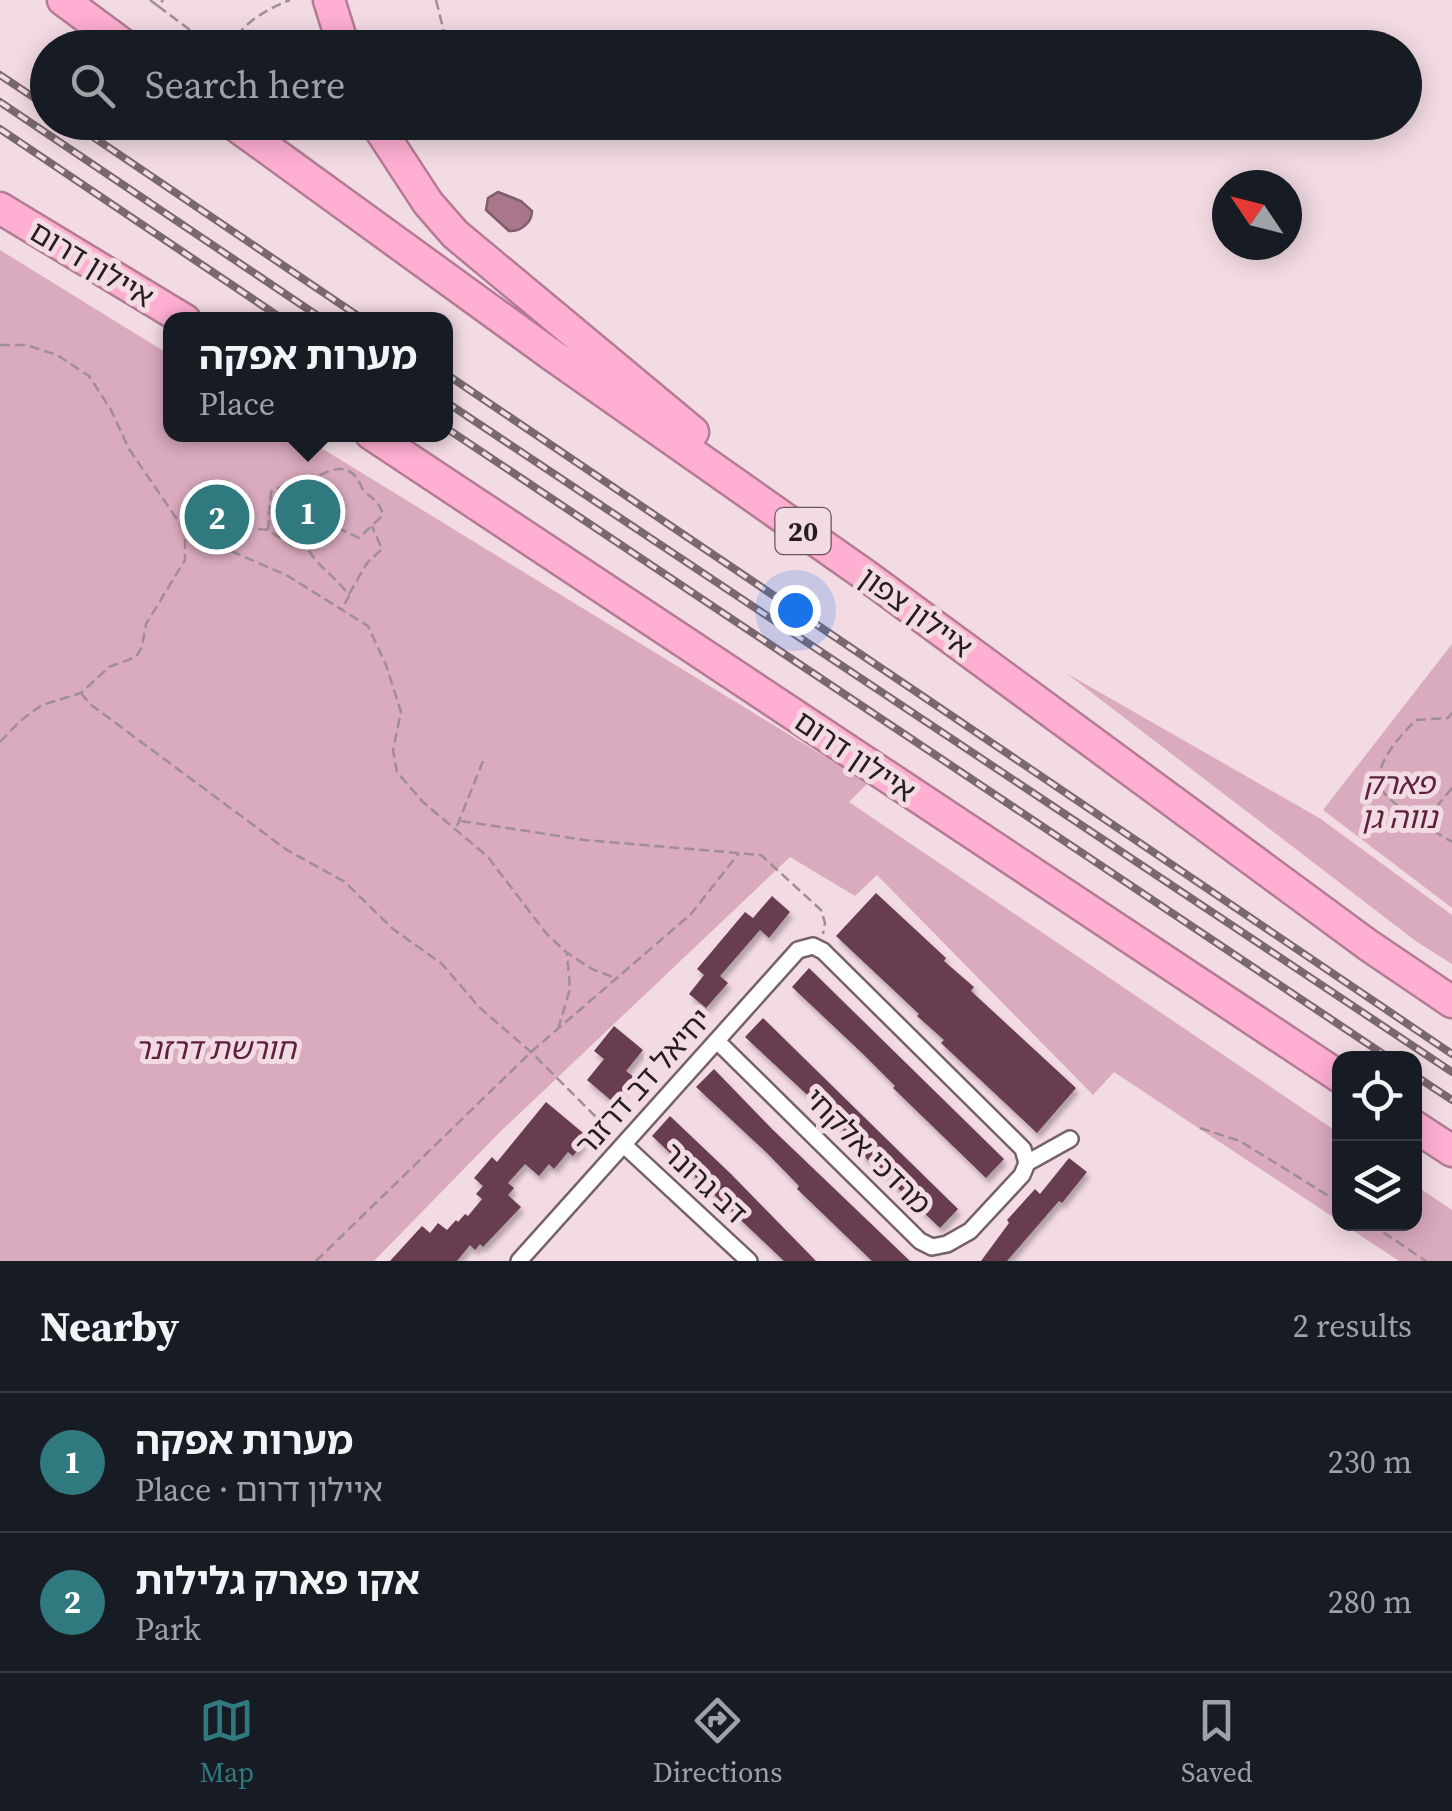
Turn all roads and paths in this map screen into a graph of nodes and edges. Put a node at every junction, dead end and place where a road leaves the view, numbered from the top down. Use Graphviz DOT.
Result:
graph roads {
  1 [pos="63,0"];
  2 [pos="72,0"];
  3 [pos="150,0"];
  4 [pos="163,0"];
  5 [pos="290,0"];
  6 [pos="330,0"];
  7 [pos="436,0"];
  8 [pos="158,6"];
  9 [pos="106,30"];
  10 [pos="109,30"];
  11 [pos="190,30"];
  12 [pos="239,30"];
  13 [pos="339,30"];
  14 [pos="444,30"];
  15 [pos="256,140"];
  16 [pos="387,140"];
  17 [pos="0,208"];
  18 [pos="172,312"];
  19 [pos="0,345"];
  20 [pos="382,442"];
  21 [pos="217,521"];
  22 [pos="372,526"];
  23 [pos="268,530"];
  24 [pos="185,531"];
  25 [pos="194,534"];
  26 [pos="219,544"];
  27 [pos="306,544"];
  28 [pos="868,577"];
  29 [pos="349,596"];
  30 [pos="341,610"];
  31 [pos="81,693"];
  32 [pos="1451,717"];
  33 [pos="0,742"];
  34 [pos="486,756"];
  35 [pos="1452,788"];
  36 [pos="460,821"];
  37 [pos="1422,824"];
  38 [pos="456,828"];
  39 [pos="1452,842"];
  40 [pos="739,854"];
  41 [pos="813,946"];
  42 [pos="566,952"];
  43 [pos="615,978"];
  44 [pos="1452,1002"];
  45 [pos="558,1030"];
  46 [pos="717,1041"];
  47 [pos="530,1052"];
  48 [pos="1332,1072"];
  49 [pos="1200,1128"];
  50 [pos="1422,1131"];
  51 [pos="1070,1138"];
  52 [pos="624,1145"];
  53 [pos="1452,1151"];
  54 [pos="1027,1163"];
  55 [pos="1332,1198"];
  56 [pos="1381,1231"];
  57 [pos="316,1261"];
  58 [pos="519,1261"];
  59 [pos="748,1261"];
  60 [pos="1426,1261"];
  1 -- 9 [label="highway"];
  2 -- 10 [label="highway"];
  3 -- 8 [label="path"];
  4 -- 8 [label="path"];
  5 -- 12 [label="path"];
  6 -- 13 [label="highway"];
  7 -- 14 [label="path"];
  8 -- 11 [label="path"];
  15 -- 28 [label="highway, איילון צפון / 20"];
  16 -- 28 [label="highway"];
  17 -- 18 [label="highway, איילון דרום"];
  19 -- 24 [label="path"];
  20 -- 48 [label="highway, איילון דרום"];
  21 -- 25 [label="path"];
  22 -- 23 [label="path"];
  22 -- 27 [label="path"];
  22 -- 29 [label="path"];
  23 -- 26 [label="path"];
  23 -- 27 [label="path"];
  24 -- 25 [label="path"];
  24 -- 31 [label="path"];
  25 -- 26 [label="path"];
  26 -- 30 [label="path"];
  27 -- 29 [label="path"];
  28 -- 44 [label="highway, איילון צפון / 20"];
  29 -- 30 [label="path"];
  30 -- 38 [label="path"];
  31 -- 33 [label="path"];
  31 -- 47 [label="path"];
  32 -- 37 [label="path"];
  34 -- 36 [label="path"];
  35 -- 37 [label="path"];
  36 -- 38 [label="path"];
  36 -- 40 [label="path"];
  37 -- 39 [label="path"];
  38 -- 42 [label="path"];
  40 -- 41 [label="path"];
  40 -- 43 [label="path"];
  41 -- 46 [label="street, יחיאל דב דרזנר"];
  41 -- 54 [label="street"];
  42 -- 43 [label="path"];
  42 -- 45 [label="path"];
  43 -- 45 [label="path"];
  45 -- 47 [label="path"];
  46 -- 52 [label="street, יחיאל דב דרזנר"];
  46 -- 54 [label="street, מרדכי אלקחי"];
  47 -- 52 [label="path"];
  47 -- 57 [label="path"];
  49 -- 55 [label="path"];
  50 -- 53 [label="highway"];
  51 -- 54 [label="street, מרדכי אלקחי"];
  52 -- 58 [label="street, יחיאל דב דרזנר"];
  52 -- 59 [label="street, דב גרונר"];
  56 -- 60 [label="path"];
}
